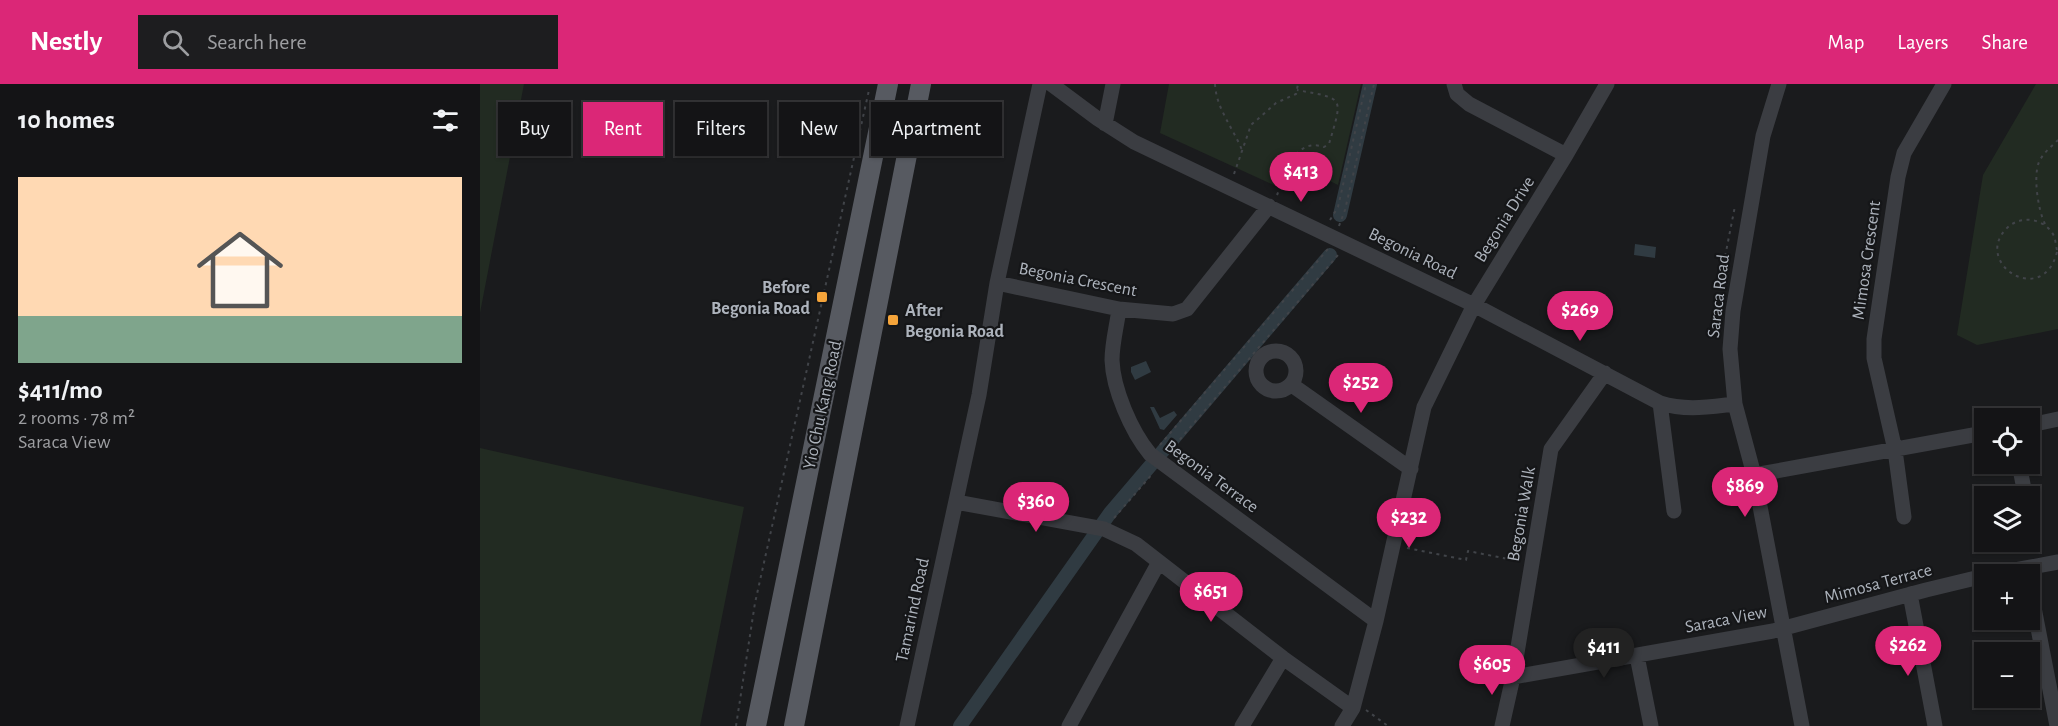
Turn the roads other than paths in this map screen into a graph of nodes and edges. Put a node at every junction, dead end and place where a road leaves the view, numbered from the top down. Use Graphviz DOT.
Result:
graph roads {
  1 [pos="888,84"];
  2 [pos="921,84"];
  3 [pos="1040,84"];
  4 [pos="1052,84"];
  5 [pos="1113,84"];
  6 [pos="1454,84"];
  7 [pos="1607,84"];
  8 [pos="1779,84"];
  9 [pos="1944,84"];
  10 [pos="1105,124"];
  11 [pos="1566,155"];
  12 [pos="1273,202"];
  13 [pos="997,283"];
  14 [pos="1474,305"];
  15 [pos="1119,309"];
  16 [pos="1605,374"];
  17 [pos="1292,385"];
  18 [pos="1660,403"];
  19 [pos="1735,404"];
  20 [pos="2058,419"];
  21 [pos="2040,422"];
  22 [pos="1974,435"];
  23 [pos="1895,450"];
  24 [pos="1411,469"];
  25 [pos="1754,476"];
  26 [pos="956,502"];
  27 [pos="1674,511"];
  28 [pos="1905,517"];
  29 [pos="1160,562"];
  30 [pos="2058,562"];
  31 [pos="2040,567"];
  32 [pos="1974,578"];
  33 [pos="1910,594"];
  34 [pos="1376,621"];
  35 [pos="1783,628"];
  36 [pos="2038,630"];
  37 [pos="1637,656"];
  38 [pos="1283,658"];
  39 [pos="1513,677"];
  40 [pos="762,698"];
  41 [pos="1356,707"];
  42 [pos="1503,724"];
  43 [pos="756,726"];
  44 [pos="771,726"];
  45 [pos="794,726"];
  46 [pos="907,726"];
  47 [pos="1069,726"];
  48 [pos="1242,726"];
  49 [pos="1342,726"];
  50 [pos="1651,726"];
  51 [pos="1802,726"];
  52 [pos="1935,726"];
  53 [pos="2057,726"];
  1 -- 40 [label="main road, Yio Chu Kang Road"];
  2 -- 45 [label="main road, Yio Chu Kang Road"];
  3 -- 13 [label="street, Begonia Crescent"];
  4 -- 10 [label="street, Begonia Road"];
  5 -- 10 [label="street"];
  6 -- 11 [label="street"];
  7 -- 11 [label="street, Begonia Drive"];
  8 -- 19 [label="street, Saraca Road"];
  9 -- 23 [label="street, Mimosa Crescent"];
  10 -- 12 [label="street, Begonia Road"];
  11 -- 14 [label="street, Begonia Drive"];
  12 -- 14 [label="street, Begonia Road"];
  12 -- 15 [label="street, Begonia Crescent"];
  13 -- 15 [label="street, Begonia Crescent"];
  13 -- 26 [label="street, Tamarind Road"];
  14 -- 16 [label="street, Begonia Road"];
  14 -- 24 [label="street, Begonia Drive"];
  15 -- 34 [label="street, Begonia Terrace"];
  16 -- 18 [label="street, Begonia Road"];
  16 -- 39 [label="street, Begonia Walk"];
  17 -- 17 [label="street"];
  17 -- 24 [label="street"];
  18 -- 19 [label="street, Begonia Road"];
  18 -- 27 [label="street"];
  19 -- 25 [label="street, Saraca Road"];
  20 -- 21 [label="street"];
  22 -- 23 [label="street"];
  23 -- 25 [label="street"];
  23 -- 28 [label="street, Mimosa Crescent"];
  24 -- 34 [label="street, Begonia Drive"];
  25 -- 35 [label="street, Saraca Road"];
  26 -- 29 [label="street"];
  26 -- 46 [label="street, Tamarind Road"];
  29 -- 38 [label="street"];
  29 -- 47 [label="street"];
  30 -- 31 [label="street"];
  32 -- 33 [label="street, Mimosa Terrace"];
  33 -- 35 [label="street, Mimosa Terrace"];
  33 -- 52 [label="street"];
  34 -- 41 [label="street, Begonia Drive"];
  35 -- 37 [label="street, Saraca View"];
  35 -- 51 [label="street, Saraca Road"];
  36 -- 53 [label="street"];
  37 -- 39 [label="street, Saraca View"];
  37 -- 50 [label="street"];
  38 -- 41 [label="street"];
  38 -- 48 [label="street"];
  39 -- 42 [label="street"];
  40 -- 43 [label="main road, Yio Chu Kang Road"];
  40 -- 44 [label="main road"];
  41 -- 49 [label="street"];
}
